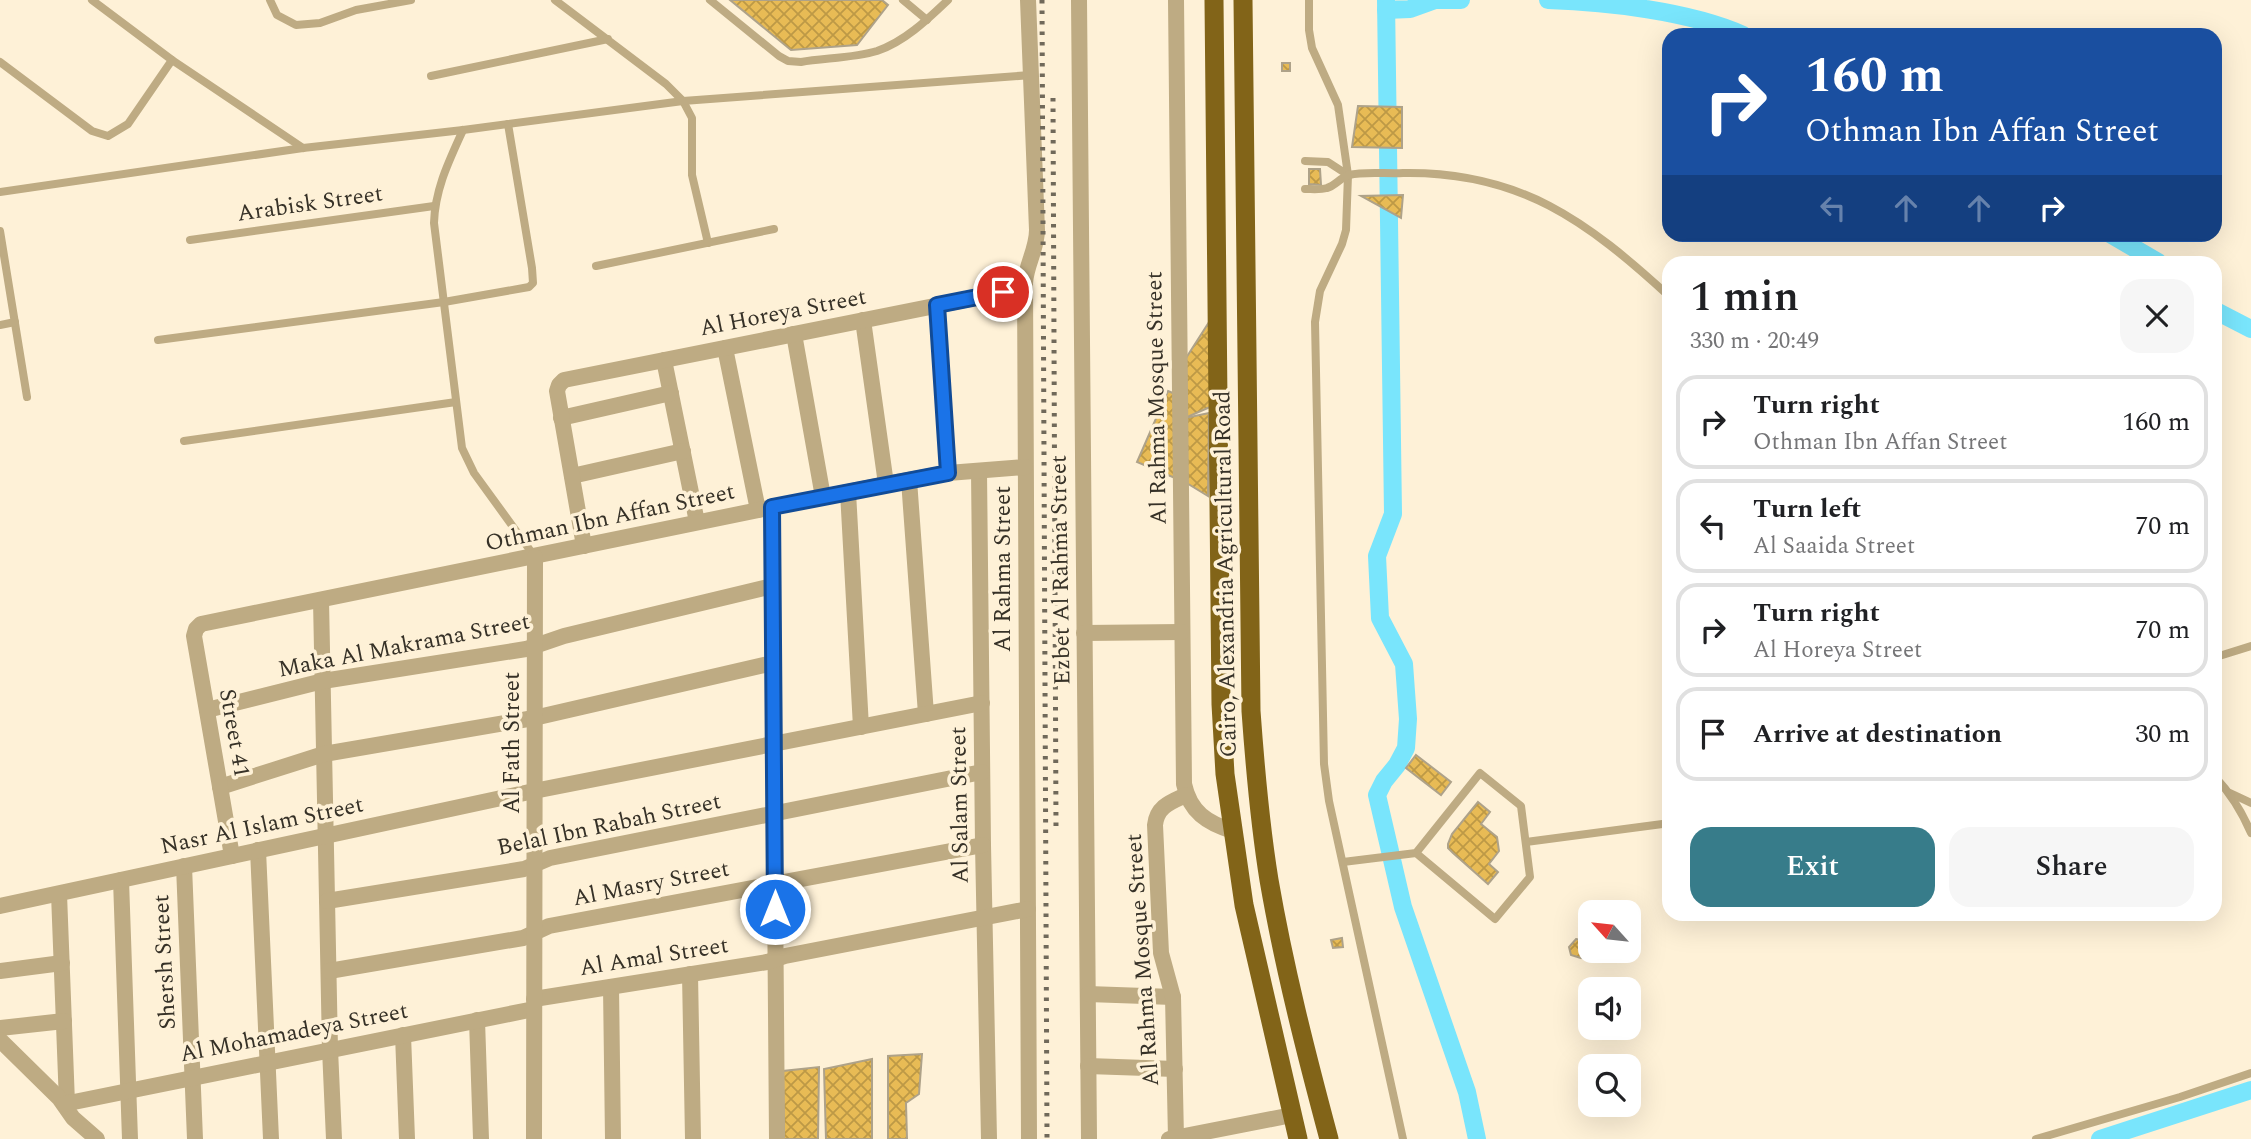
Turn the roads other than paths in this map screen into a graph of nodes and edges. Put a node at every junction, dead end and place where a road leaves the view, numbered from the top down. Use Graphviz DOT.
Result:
graph roads {
  1 [pos="92,0"];
  2 [pos="270,0"];
  3 [pos="411,0"];
  4 [pos="555,0"];
  5 [pos="710,0"];
  6 [pos="903,0"];
  7 [pos="1028,0"];
  8 [pos="1079,0"];
  9 [pos="1176,0"];
  10 [pos="1214,0"];
  11 [pos="1243,0"];
  12 [pos="1309,0"];
  13 [pos="388,2"];
  14 [pos="942,2"];
  15 [pos="927,20"];
  16 [pos="608,39"];
  17 [pos="172,60"];
  18 [pos="0,62"];
  19 [pos="1031,75"];
  20 [pos="431,76"];
  21 [pos="683,101"];
  22 [pos="508,124"];
  23 [pos="463,130"];
  24 [pos="303,148"];
  25 [pos="1305,161"];
  26 [pos="1348,175"];
  27 [pos="1305,189"];
  28 [pos="0,192"];
  29 [pos="435,206"];
  30 [pos="774,229"];
  31 [pos="0,231"];
  32 [pos="191,240"];
  33 [pos="708,243"];
  34 [pos="596,266"];
  35 [pos="1025,288"];
  36 [pos="1662,289"];
  37 [pos="444,302"];
  38 [pos="937,305"];
  39 [pos="863,320"];
  40 [pos="15,322"];
  41 [pos="0,326"];
  42 [pos="794,334"];
  43 [pos="158,340"];
  44 [pos="725,348"];
  45 [pos="664,360"];
  46 [pos="671,393"];
  47 [pos="27,397"];
  48 [pos="456,402"];
  49 [pos="561,418"];
  50 [pos="184,441"];
  51 [pos="683,451"];
  52 [pos="1025,467"];
  53 [pos="979,471"];
  54 [pos="948,473"];
  55 [pos="572,476"];
  56 [pos="909,480"];
  57 [pos="886,484"];
  58 [pos="848,492"];
  59 [pos="823,497"];
  60 [pos="765,509"];
  61 [pos="697,522"];
  62 [pos="584,546"];
  63 [pos="535,557"];
  64 [pos="772,586"];
  65 [pos="321,600"];
  66 [pos="205,623"];
  67 [pos="1182,632"];
  68 [pos="1084,633"];
  69 [pos="2251,646"];
  70 [pos="535,647"];
  71 [pos="2222,655"];
  72 [pos="773,663"];
  73 [pos="323,681"];
  74 [pos="982,704"];
  75 [pos="207,710"];
  76 [pos="926,714"];
  77 [pos="534,719"];
  78 [pos="861,727"];
  79 [pos="774,744"];
  80 [pos="324,754"];
  81 [pos="982,772"];
  82 [pos="2222,784"];
  83 [pos="220,787"];
  84 [pos="534,790"];
  85 [pos="2230,793"];
  86 [pos="1186,795"];
  87 [pos="2251,803"];
  88 [pos="774,813"];
  89 [pos="1662,823"];
  90 [pos="1233,831"];
  91 [pos="2251,833"];
  92 [pos="326,835"];
  93 [pos="1526,842"];
  94 [pos="983,845"];
  95 [pos="258,850"];
  96 [pos="1416,853"];
  97 [pos="232,856"];
  98 [pos="1343,862"];
  99 [pos="184,866"];
  100 [pos="534,866"];
  101 [pos="121,880"];
  102 [pos="775,884"];
  103 [pos="59,894"];
  104 [pos="327,901"];
  105 [pos="0,906"];
  106 [pos="1028,909"];
  107 [pos="984,918"];
  108 [pos="534,934"];
  109 [pos="775,960"];
  110 [pos="62,963"];
  111 [pos="0,971"];
  112 [pos="329,971"];
  113 [pos="690,974"];
  114 [pos="611,986"];
  115 [pos="1088,994"];
  116 [pos="1173,997"];
  117 [pos="534,1004"];
  118 [pos="477,1020"];
  119 [pos="64,1021"];
  120 [pos="0,1028"];
  121 [pos="403,1035"];
  122 [pos="0,1040"];
  123 [pos="330,1049"];
  124 [pos="267,1062"];
  125 [pos="1088,1066"];
  126 [pos="1175,1069"];
  127 [pos="2251,1073"];
  128 [pos="193,1076"];
  129 [pos="129,1090"];
  130 [pos="66,1103"];
  131 [pos="1292,1115"];
  132 [pos="1179,1138"];
  133 [pos="97,1139"];
  134 [pos="130,1139"];
  135 [pos="195,1139"];
  136 [pos="271,1139"];
  137 [pos="334,1139"];
  138 [pos="407,1139"];
  139 [pos="481,1139"];
  140 [pos="534,1139"];
  141 [pos="613,1139"];
  142 [pos="693,1139"];
  143 [pos="777,1139"];
  144 [pos="989,1139"];
  145 [pos="1029,1139"];
  146 [pos="1089,1139"];
  147 [pos="1298,1139"];
  148 [pos="1329,1139"];
  149 [pos="1403,1139"];
  150 [pos="2036,1139"];
  1 -- 17 [label="lane"];
  2 -- 13 [label="lane"];
  3 -- 13 [label="lane"];
  4 -- 16 [label="lane"];
  5 -- 15 [label="lane"];
  6 -- 15 [label="lane"];
  7 -- 19 [label="street, Al Rahma Street"];
  8 -- 68 [label="street, Ezbet Al Rahma Street"];
  9 -- 67 [label="street, Al Rahma Mosque Street"];
  10 -- 90 [label="highway, Cairo, Alexandria Agricultural Road"];
  11 -- 148 [label="highway, Cairo, Alexandria Agricultural Road"];
  12 -- 26 [label="lane"];
  14 -- 15 [label="lane"];
  16 -- 20 [label="lane"];
  16 -- 21 [label="lane"];
  17 -- 18 [label="lane"];
  17 -- 24 [label="lane"];
  19 -- 21 [label="lane"];
  19 -- 35 [label="street, Al Rahma Street"];
  21 -- 22 [label="lane"];
  21 -- 33 [label="lane"];
  22 -- 23 [label="lane"];
  22 -- 37 [label="lane"];
  23 -- 24 [label="lane"];
  23 -- 29 [label="lane"];
  24 -- 28 [label="lane"];
  25 -- 26 [label="lane"];
  26 -- 27 [label="lane"];
  26 -- 36 [label="lane"];
  26 -- 98 [label="lane"];
  29 -- 32 [label="lane, Arabisk Street"];
  29 -- 37 [label="lane"];
  30 -- 33 [label="lane"];
  31 -- 40 [label="lane"];
  33 -- 34 [label="lane"];
  35 -- 38 [label="street, Al Horeya Street"];
  35 -- 52 [label="street, Al Rahma Street"];
  37 -- 43 [label="lane"];
  37 -- 48 [label="lane"];
  38 -- 39 [label="street, Al Horeya Street"];
  38 -- 54 [label="street"];
  39 -- 42 [label="street, Al Horeya Street"];
  39 -- 57 [label="street"];
  40 -- 41 [label="lane"];
  40 -- 47 [label="lane"];
  42 -- 44 [label="street, Al Horeya Street"];
  42 -- 59 [label="street"];
  44 -- 45 [label="street, Al Horeya Street"];
  44 -- 60 [label="street"];
  45 -- 46 [label="street"];
  45 -- 49 [label="street, Al Horeya Street"];
  46 -- 49 [label="street"];
  46 -- 51 [label="street"];
  48 -- 50 [label="lane"];
  48 -- 63 [label="lane"];
  49 -- 55 [label="street"];
  51 -- 55 [label="street"];
  51 -- 61 [label="street"];
  52 -- 53 [label="street, Othman Ibn Affan Street"];
  52 -- 106 [label="street, Al Rahma Street"];
  53 -- 54 [label="street, Othman Ibn Affan Street"];
  53 -- 74 [label="street, Al Salam Street"];
  54 -- 56 [label="street, Othman Ibn Affan Street"];
  55 -- 62 [label="street"];
  56 -- 57 [label="street, Othman Ibn Affan Street"];
  56 -- 76 [label="street"];
  57 -- 58 [label="street, Othman Ibn Affan Street"];
  58 -- 59 [label="street, Othman Ibn Affan Street"];
  58 -- 78 [label="street"];
  59 -- 60 [label="street, Othman Ibn Affan Street"];
  60 -- 61 [label="street, Othman Ibn Affan Street"];
  60 -- 64 [label="street"];
  61 -- 62 [label="street, Othman Ibn Affan Street"];
  62 -- 63 [label="street, Othman Ibn Affan Street"];
  63 -- 65 [label="street, Othman Ibn Affan Street"];
  63 -- 70 [label="street, Al Fath Street"];
  64 -- 70 [label="street, Maka Al Makrama Street"];
  64 -- 72 [label="street"];
  65 -- 66 [label="street, Othman Ibn Affan Street"];
  65 -- 73 [label="street"];
  66 -- 75 [label="street, Street 41"];
  67 -- 68 [label="street"];
  67 -- 86 [label="street, Al Rahma Mosque Street"];
  68 -- 115 [label="street, Ezbet Al Rahma Street"];
  69 -- 71 [label="lane"];
  70 -- 73 [label="street, Maka Al Makrama Street"];
  70 -- 77 [label="street, Al Fath Street"];
  72 -- 77 [label="street"];
  72 -- 79 [label="street"];
  73 -- 75 [label="street, Maka Al Makrama Street"];
  73 -- 80 [label="street"];
  74 -- 76 [label="street, Nasr Al Islam Street"];
  74 -- 81 [label="street, Al Salam Street"];
  75 -- 83 [label="street, Street 41"];
  76 -- 78 [label="street, Nasr Al Islam Street"];
  77 -- 80 [label="street"];
  77 -- 84 [label="street, Al Fath Street"];
  78 -- 79 [label="street, Nasr Al Islam Street"];
  79 -- 84 [label="street, Nasr Al Islam Street"];
  79 -- 88 [label="street"];
  80 -- 83 [label="street"];
  80 -- 92 [label="street"];
  81 -- 88 [label="street, Belal Ibn Rabah Street"];
  81 -- 94 [label="street, Al Salam Street"];
  82 -- 85 [label="lane"];
  83 -- 97 [label="street, Street 41"];
  84 -- 92 [label="street, Nasr Al Islam Street"];
  84 -- 100 [label="street, Al Fath Street"];
  85 -- 87 [label="lane"];
  85 -- 91 [label="lane"];
  86 -- 90 [label="street"];
  86 -- 116 [label="street, Al Rahma Mosque Street"];
  88 -- 100 [label="street, Belal Ibn Rabah Street"];
  88 -- 102 [label="street"];
  89 -- 93 [label="lane"];
  90 -- 131 [label="highway, Cairo, Alexandria Agricultural Road"];
  92 -- 95 [label="street, Nasr Al Islam Street"];
  92 -- 104 [label="street"];
  93 -- 96 [label="lane"];
  93 -- 96 [label="lane"];
  94 -- 102 [label="street, Al Masry Street"];
  94 -- 107 [label="street, Al Salam Street"];
  95 -- 97 [label="street, Nasr Al Islam Street"];
  95 -- 124 [label="street"];
  96 -- 98 [label="lane"];
  97 -- 99 [label="street, Nasr Al Islam Street"];
  98 -- 149 [label="lane"];
  99 -- 101 [label="street, Nasr Al Islam Street"];
  99 -- 128 [label="street, Shersh Street"];
  100 -- 104 [label="street, Belal Ibn Rabah Street"];
  100 -- 108 [label="street, Al Fath Street"];
  101 -- 103 [label="street, Nasr Al Islam Street"];
  101 -- 129 [label="street"];
  102 -- 108 [label="street, Al Masry Street"];
  102 -- 109 [label="street"];
  103 -- 105 [label="street, Nasr Al Islam Street"];
  103 -- 110 [label="street"];
  104 -- 112 [label="street"];
  106 -- 107 [label="street, Al Amal Street"];
  106 -- 145 [label="street, Al Rahma Street"];
  107 -- 109 [label="street, Al Amal Street"];
  107 -- 144 [label="street, Al Salam Street"];
  108 -- 112 [label="street, Al Masry Street"];
  108 -- 117 [label="street, Al Fath Street"];
  109 -- 113 [label="street, Al Amal Street"];
  109 -- 143 [label="street"];
  110 -- 111 [label="street"];
  110 -- 119 [label="street"];
  112 -- 123 [label="street"];
  113 -- 114 [label="street, Al Amal Street"];
  113 -- 142 [label="street"];
  114 -- 117 [label="street, Al Amal Street"];
  114 -- 141 [label="street"];
  115 -- 116 [label="street"];
  115 -- 125 [label="street, Ezbet Al Rahma Street"];
  116 -- 126 [label="street, Al Rahma Mosque Street"];
  117 -- 118 [label="street, Al Mohamadeya Street"];
  117 -- 140 [label="street, Al Fath Street"];
  118 -- 121 [label="street, Al Mohamadeya Street"];
  118 -- 139 [label="street"];
  119 -- 120 [label="street"];
  119 -- 130 [label="street"];
  121 -- 123 [label="street, Al Mohamadeya Street"];
  121 -- 138 [label="street"];
  122 -- 130 [label="street"];
  123 -- 124 [label="street, Al Mohamadeya Street"];
  123 -- 137 [label="street"];
  124 -- 128 [label="street, Al Mohamadeya Street"];
  124 -- 136 [label="street"];
  125 -- 126 [label="street"];
  125 -- 146 [label="street, Ezbet Al Rahma Street"];
  126 -- 132 [label="street, Al Rahma Mosque Street"];
  127 -- 150 [label="lane"];
  128 -- 129 [label="street, Al Mohamadeya Street"];
  128 -- 135 [label="street, Shersh Street"];
  129 -- 130 [label="street, Al Mohamadeya Street"];
  129 -- 134 [label="street"];
  130 -- 133 [label="street"];
  131 -- 132 [label="street"];
  131 -- 147 [label="highway, Cairo, Alexandria Agricultural Road"];
}
